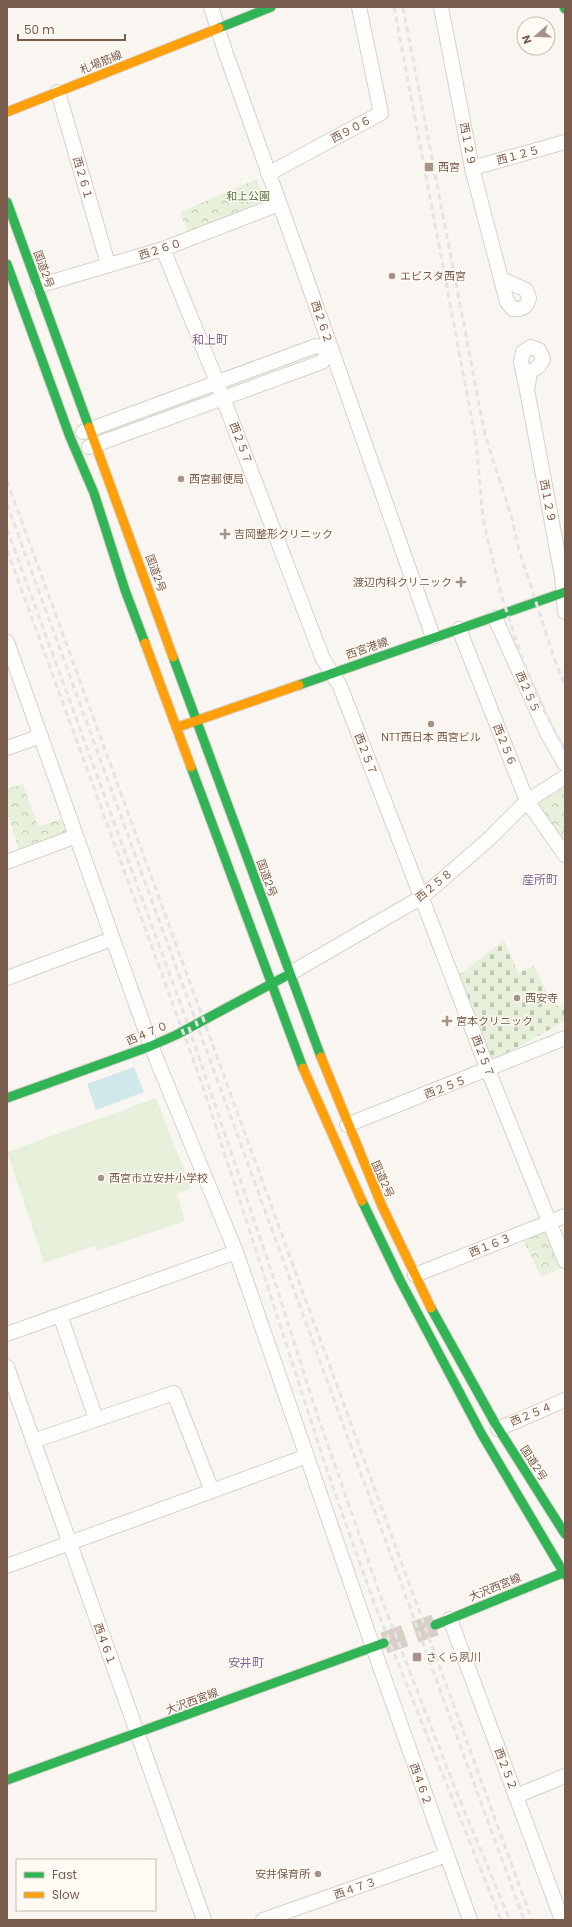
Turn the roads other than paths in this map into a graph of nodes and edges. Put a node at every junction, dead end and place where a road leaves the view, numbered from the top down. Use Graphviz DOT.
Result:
graph roads {
  1 [pos="211,7"];
  2 [pos="271,7"];
  3 [pos="359,7"];
  4 [pos="441,7"];
  5 [pos="218,28"];
  6 [pos="58,92"];
  7 [pos="7,112"];
  8 [pos="565,142"];
  9 [pos="472,168"];
  10 [pos="268,174"];
  11 [pos="7,202"];
  12 [pos="279,204"];
  13 [pos="163,249"];
  14 [pos="7,264"];
  15 [pos="108,264"];
  16 [pos="502,279"];
  17 [pos="38,286"];
  18 [pos="331,349"];
  19 [pos="217,383"];
  20 [pos="527,390"];
  21 [pos="223,397"];
  22 [pos="91,430"];
  23 [pos="70,437"];
  24 [pos="96,444"];
  25 [pos="77,452"];
  26 [pos="564,593"];
  27 [pos="565,612"];
  28 [pos="495,618"];
  29 [pos="459,629"];
  30 [pos="433,637"];
  31 [pos="7,642"];
  32 [pos="332,672"];
  33 [pos="197,720"];
  34 [pos="177,727"];
  35 [pos="41,736"];
  36 [pos="7,748"];
  37 [pos="565,764"];
  38 [pos="565,777"];
  39 [pos="527,801"];
  40 [pos="76,836"];
  41 [pos="565,855"];
  42 [pos="7,862"];
  43 [pos="422,896"];
  44 [pos="112,939"];
  45 [pos="289,974"];
  46 [pos="7,978"];
  47 [pos="272,983"];
  48 [pos="565,1038"];
  49 [pos="151,1046"];
  50 [pos="488,1070"];
  51 [pos="7,1098"];
  52 [pos="347,1125"];
  53 [pos="565,1216"];
  54 [pos="549,1222"];
  55 [pos="236,1252"];
  56 [pos="565,1262"];
  57 [pos="415,1275"];
  58 [pos="60,1315"];
  59 [pos="7,1334"];
  60 [pos="7,1367"];
  61 [pos="565,1400"];
  62 [pos="96,1419"];
  63 [pos="498,1429"];
  64 [pos="33,1441"];
  65 [pos="307,1456"];
  66 [pos="212,1491"];
  67 [pos="565,1534"];
  68 [pos="69,1544"];
  69 [pos="7,1566"];
  70 [pos="564,1573"];
  71 [pos="450,1619"];
  72 [pos="435,1625"];
  73 [pos="378,1645"];
  74 [pos="138,1733"];
  75 [pos="565,1776"];
  76 [pos="7,1780"];
  77 [pos="516,1796"];
  78 [pos="447,1855"];
  79 [pos="204,1920"];
  80 [pos="264,1920"];
  81 [pos="470,1920"];
  82 [pos="562,1920"];
  1 -- 5 [label="street, 西２６２"];
  2 -- 5 [label="main road, 札場筋線"];
  3 -- 10 [label="street, 西９０６"];
  4 -- 9 [label="street, 西１２９"];
  5 -- 6 [label="main road, 札場筋線"];
  5 -- 10 [label="street, 西２６２"];
  6 -- 7 [label="main road, 札場筋線"];
  6 -- 15 [label="street, 西２６１"];
  8 -- 9 [label="street, 西１２５"];
  9 -- 16 [label="street, 西１２９"];
  10 -- 12 [label="street, 西２６２"];
  11 -- 17 [label="main road, 国道2号"];
  12 -- 13 [label="street, 西２６０"];
  12 -- 18 [label="street, 西２６２"];
  13 -- 15 [label="street, 西２６０"];
  13 -- 19 [label="street, 西２５７"];
  14 -- 23 [label="main road"];
  15 -- 17 [label="street, 西２６０"];
  17 -- 22 [label="main road, 国道2号"];
  18 -- 19 [label="street"];
  18 -- 21 [label="street"];
  18 -- 30 [label="street, 西２６２"];
  19 -- 21 [label="street, 西２５７"];
  19 -- 22 [label="street"];
  20 -- 26 [label="street, 西１２９"];
  21 -- 24 [label="street"];
  21 -- 32 [label="street, 西２５７"];
  22 -- 23 [label="street"];
  22 -- 24 [label="main road, 国道2号"];
  23 -- 25 [label="main road"];
  24 -- 25 [label="street"];
  24 -- 33 [label="main road, 国道2号"];
  25 -- 34 [label="main road"];
  26 -- 27 [label="street, 西１２９"];
  26 -- 28 [label="main road, 西宮港線"];
  28 -- 29 [label="main road, 西宮港線"];
  28 -- 37 [label="street, 西２５５"];
  29 -- 30 [label="main road, 西宮港線"];
  29 -- 39 [label="street, 西２５６"];
  30 -- 32 [label="main road, 西宮港線"];
  31 -- 35 [label="street, 西４６２"];
  32 -- 33 [label="main road, 西宮港線"];
  32 -- 43 [label="street, 西２５７"];
  33 -- 34 [label="main road, 西宮港線"];
  33 -- 45 [label="main road, 国道2号"];
  34 -- 47 [label="main road"];
  35 -- 36 [label="street"];
  35 -- 40 [label="street, 西４６２"];
  38 -- 39 [label="street, 西２５８"];
  39 -- 41 [label="street, 西２５６"];
  39 -- 43 [label="street, 西２５８"];
  40 -- 42 [label="street"];
  40 -- 44 [label="street, 西４６２"];
  43 -- 45 [label="street, 西２５８"];
  43 -- 50 [label="street, 西２５７"];
  44 -- 46 [label="street"];
  44 -- 49 [label="street, 西４６２"];
  45 -- 47 [label="main road, 西４７０"];
  45 -- 52 [label="main road, 国道2号"];
  47 -- 49 [label="main road, 西４７０"];
  47 -- 70 [label="main road"];
  48 -- 50 [label="street, 西２５５"];
  49 -- 51 [label="main road, 西４７０"];
  49 -- 55 [label="street, 西４６２"];
  50 -- 52 [label="street, 西２５５"];
  50 -- 54 [label="street, 西２５７"];
  52 -- 57 [label="main road, 国道2号"];
  53 -- 54 [label="street, 西１６３"];
  54 -- 56 [label="street, 西２５７"];
  54 -- 57 [label="street, 西１６３"];
  55 -- 58 [label="street"];
  55 -- 65 [label="street, 西４６２"];
  57 -- 63 [label="main road, 国道2号"];
  58 -- 59 [label="street"];
  58 -- 62 [label="street"];
  60 -- 64 [label="street, 西４６１"];
  61 -- 63 [label="street, 西２５４"];
  62 -- 64 [label="street"];
  62 -- 66 [label="street"];
  63 -- 67 [label="main road, 国道2号"];
  64 -- 68 [label="street, 西４６１"];
  65 -- 66 [label="street"];
  65 -- 73 [label="street, 西４６２"];
  66 -- 68 [label="street"];
  68 -- 69 [label="street"];
  68 -- 74 [label="street, 西４６１"];
  70 -- 71 [label="main road, 大沢西宮線"];
  71 -- 72 [label="main road, 大沢西宮線"];
  71 -- 77 [label="street, 西２５２"];
  73 -- 74 [label="main road, 大沢西宮線"];
  73 -- 78 [label="street, 西４６２"];
  74 -- 76 [label="main road, 大沢西宮線"];
  74 -- 79 [label="street, 西４６１"];
  75 -- 77 [label="street"];
  77 -- 82 [label="street, 西２５２"];
  78 -- 80 [label="street, 西４７３"];
  78 -- 81 [label="street, 西４６２"];
}
